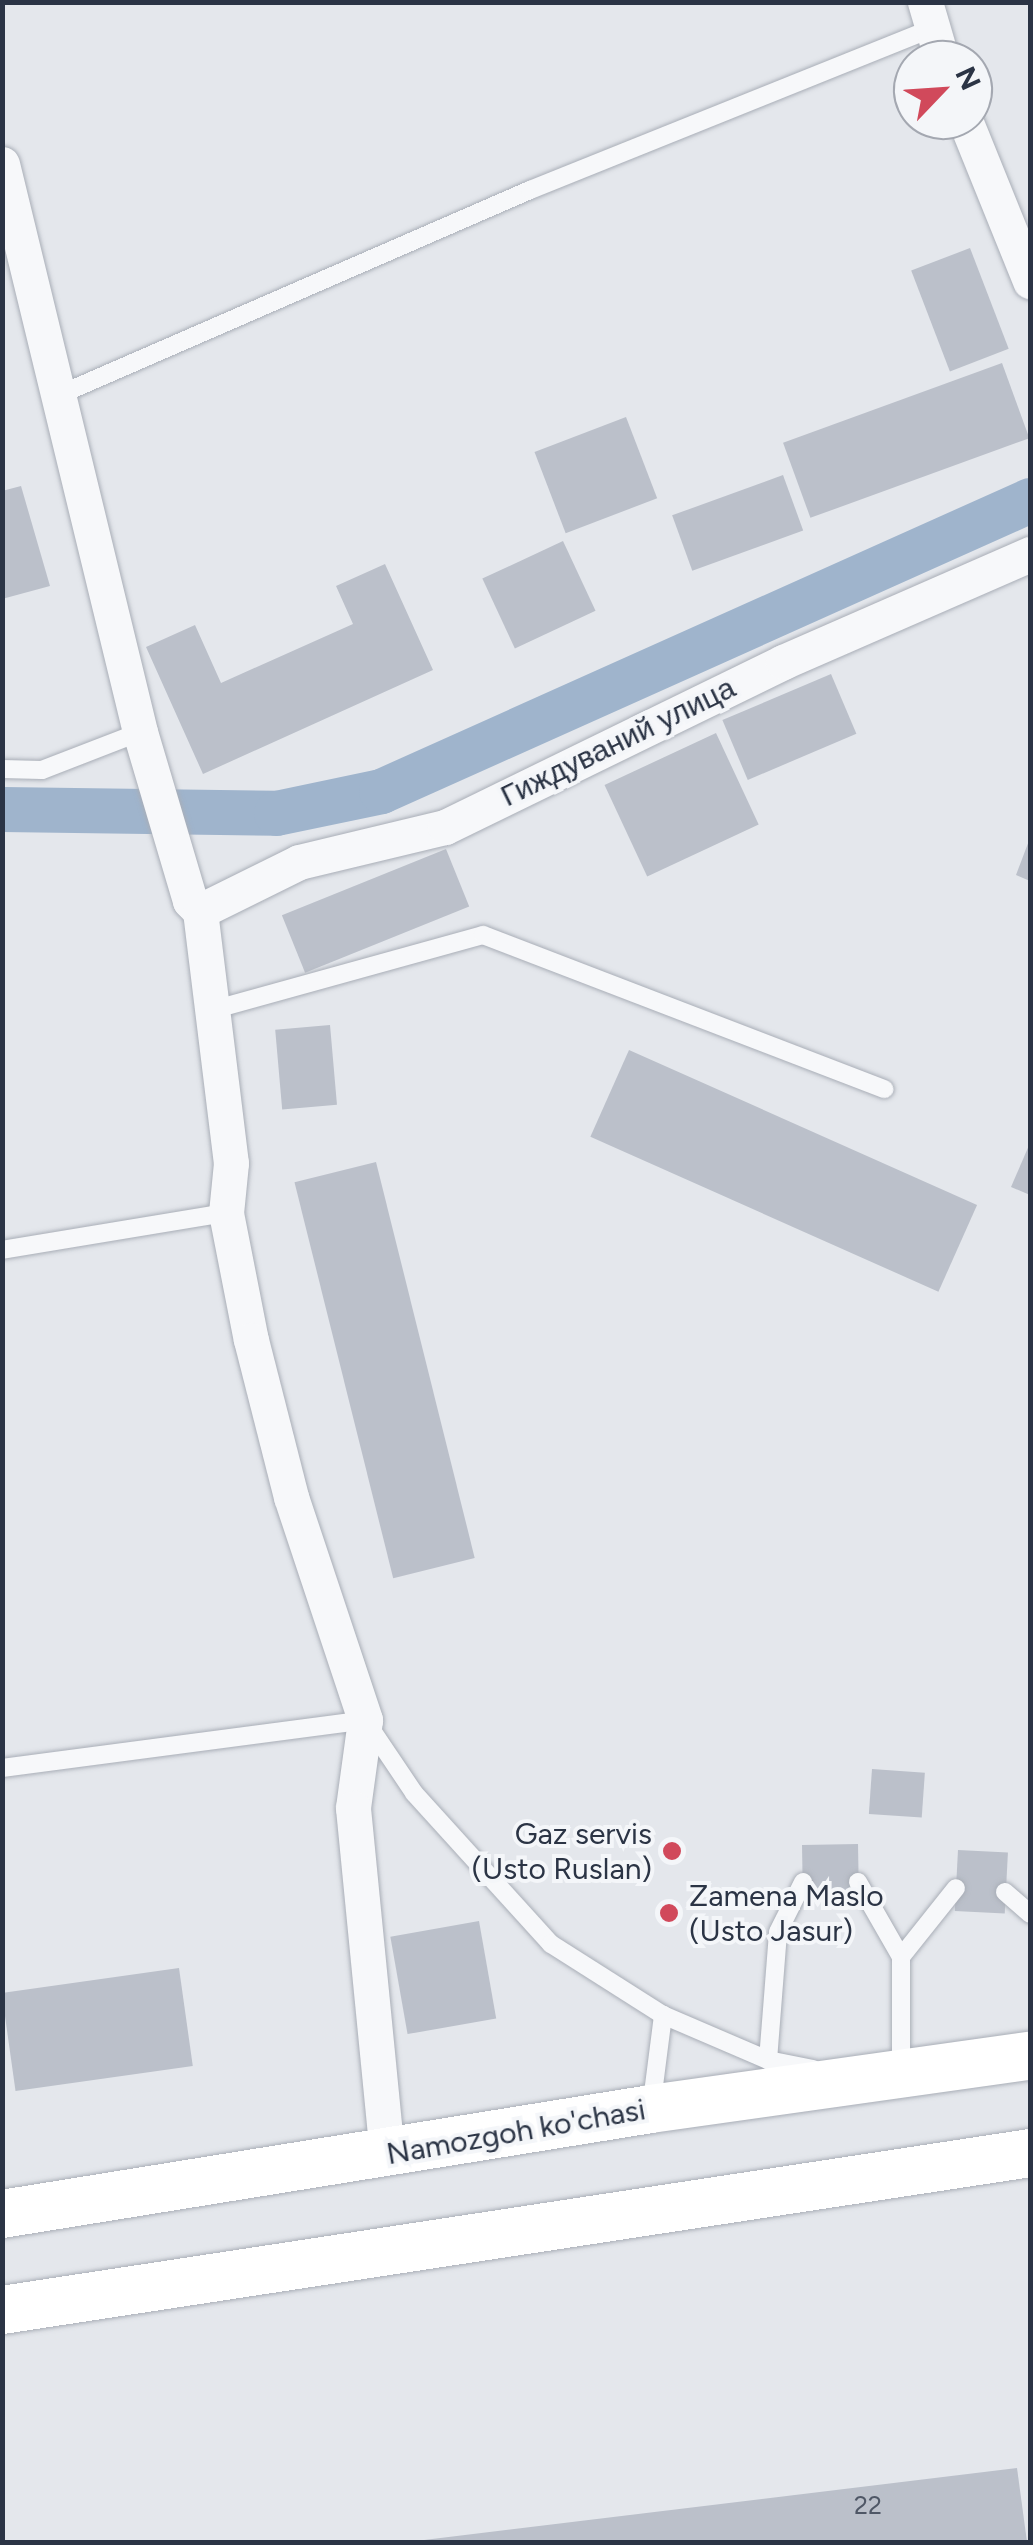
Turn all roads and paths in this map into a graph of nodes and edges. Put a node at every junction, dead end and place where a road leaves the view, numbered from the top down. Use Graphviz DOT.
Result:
graph roads {
  1 [pos="933,31"];
  2 [pos="973,140"];
  3 [pos="2,164"];
  4 [pos="1030,281"];
  5 [pos="60,395"];
  6 [pos="1030,554"];
  7 [pos="140,732"];
  8 [pos="2,769"];
  9 [pos="195,906"];
  10 [pos="216,1010"];
  11 [pos="884,1089"];
  12 [pos="226,1214"];
  13 [pos="2,1250"];
  14 [pos="364,1720"];
  15 [pos="2,1768"];
  16 [pos="803,1882"];
  17 [pos="858,1882"];
  18 [pos="956,1888"];
  19 [pos="1006,1892"];
  20 [pos="1030,1914"];
  21 [pos="900,1957"];
  22 [pos="664,2015"];
  23 [pos="1030,2056"];
  24 [pos="768,2060"];
  25 [pos="879,2078"];
  26 [pos="651,2109"];
  27 [pos="1030,2153"];
  28 [pos="388,2154"];
  29 [pos="2,2214"];
  30 [pos="2,2310"];
  1 -- 5 [label="lane"];
  2 -- 4 [label="street"];
  3 -- 5 [label="street"];
  5 -- 7 [label="street"];
  6 -- 9 [label="street, Гиждуваний улица"];
  7 -- 8 [label="lane"];
  7 -- 9 [label="street"];
  9 -- 10 [label="street"];
  10 -- 11 [label="lane"];
  10 -- 12 [label="street"];
  12 -- 13 [label="lane"];
  12 -- 14 [label="street"];
  14 -- 15 [label="lane"];
  14 -- 22 [label="lane"];
  14 -- 28 [label="street"];
  16 -- 24 [label="lane"];
  17 -- 21 [label="lane"];
  18 -- 21 [label="lane"];
  19 -- 20 [label="lane"];
  21 -- 25 [label="lane"];
  22 -- 24 [label="lane"];
  22 -- 26 [label="lane"];
  23 -- 25 [label="main road, Namozgoh ko'chasi"];
  24 -- 25 [label="lane"];
  25 -- 26 [label="main road, Namozgoh ko'chasi"];
  26 -- 28 [label="main road, Namozgoh ko'chasi"];
  27 -- 30 [label="main road"];
  28 -- 29 [label="main road, Namozgoh ko'chasi"];
}
